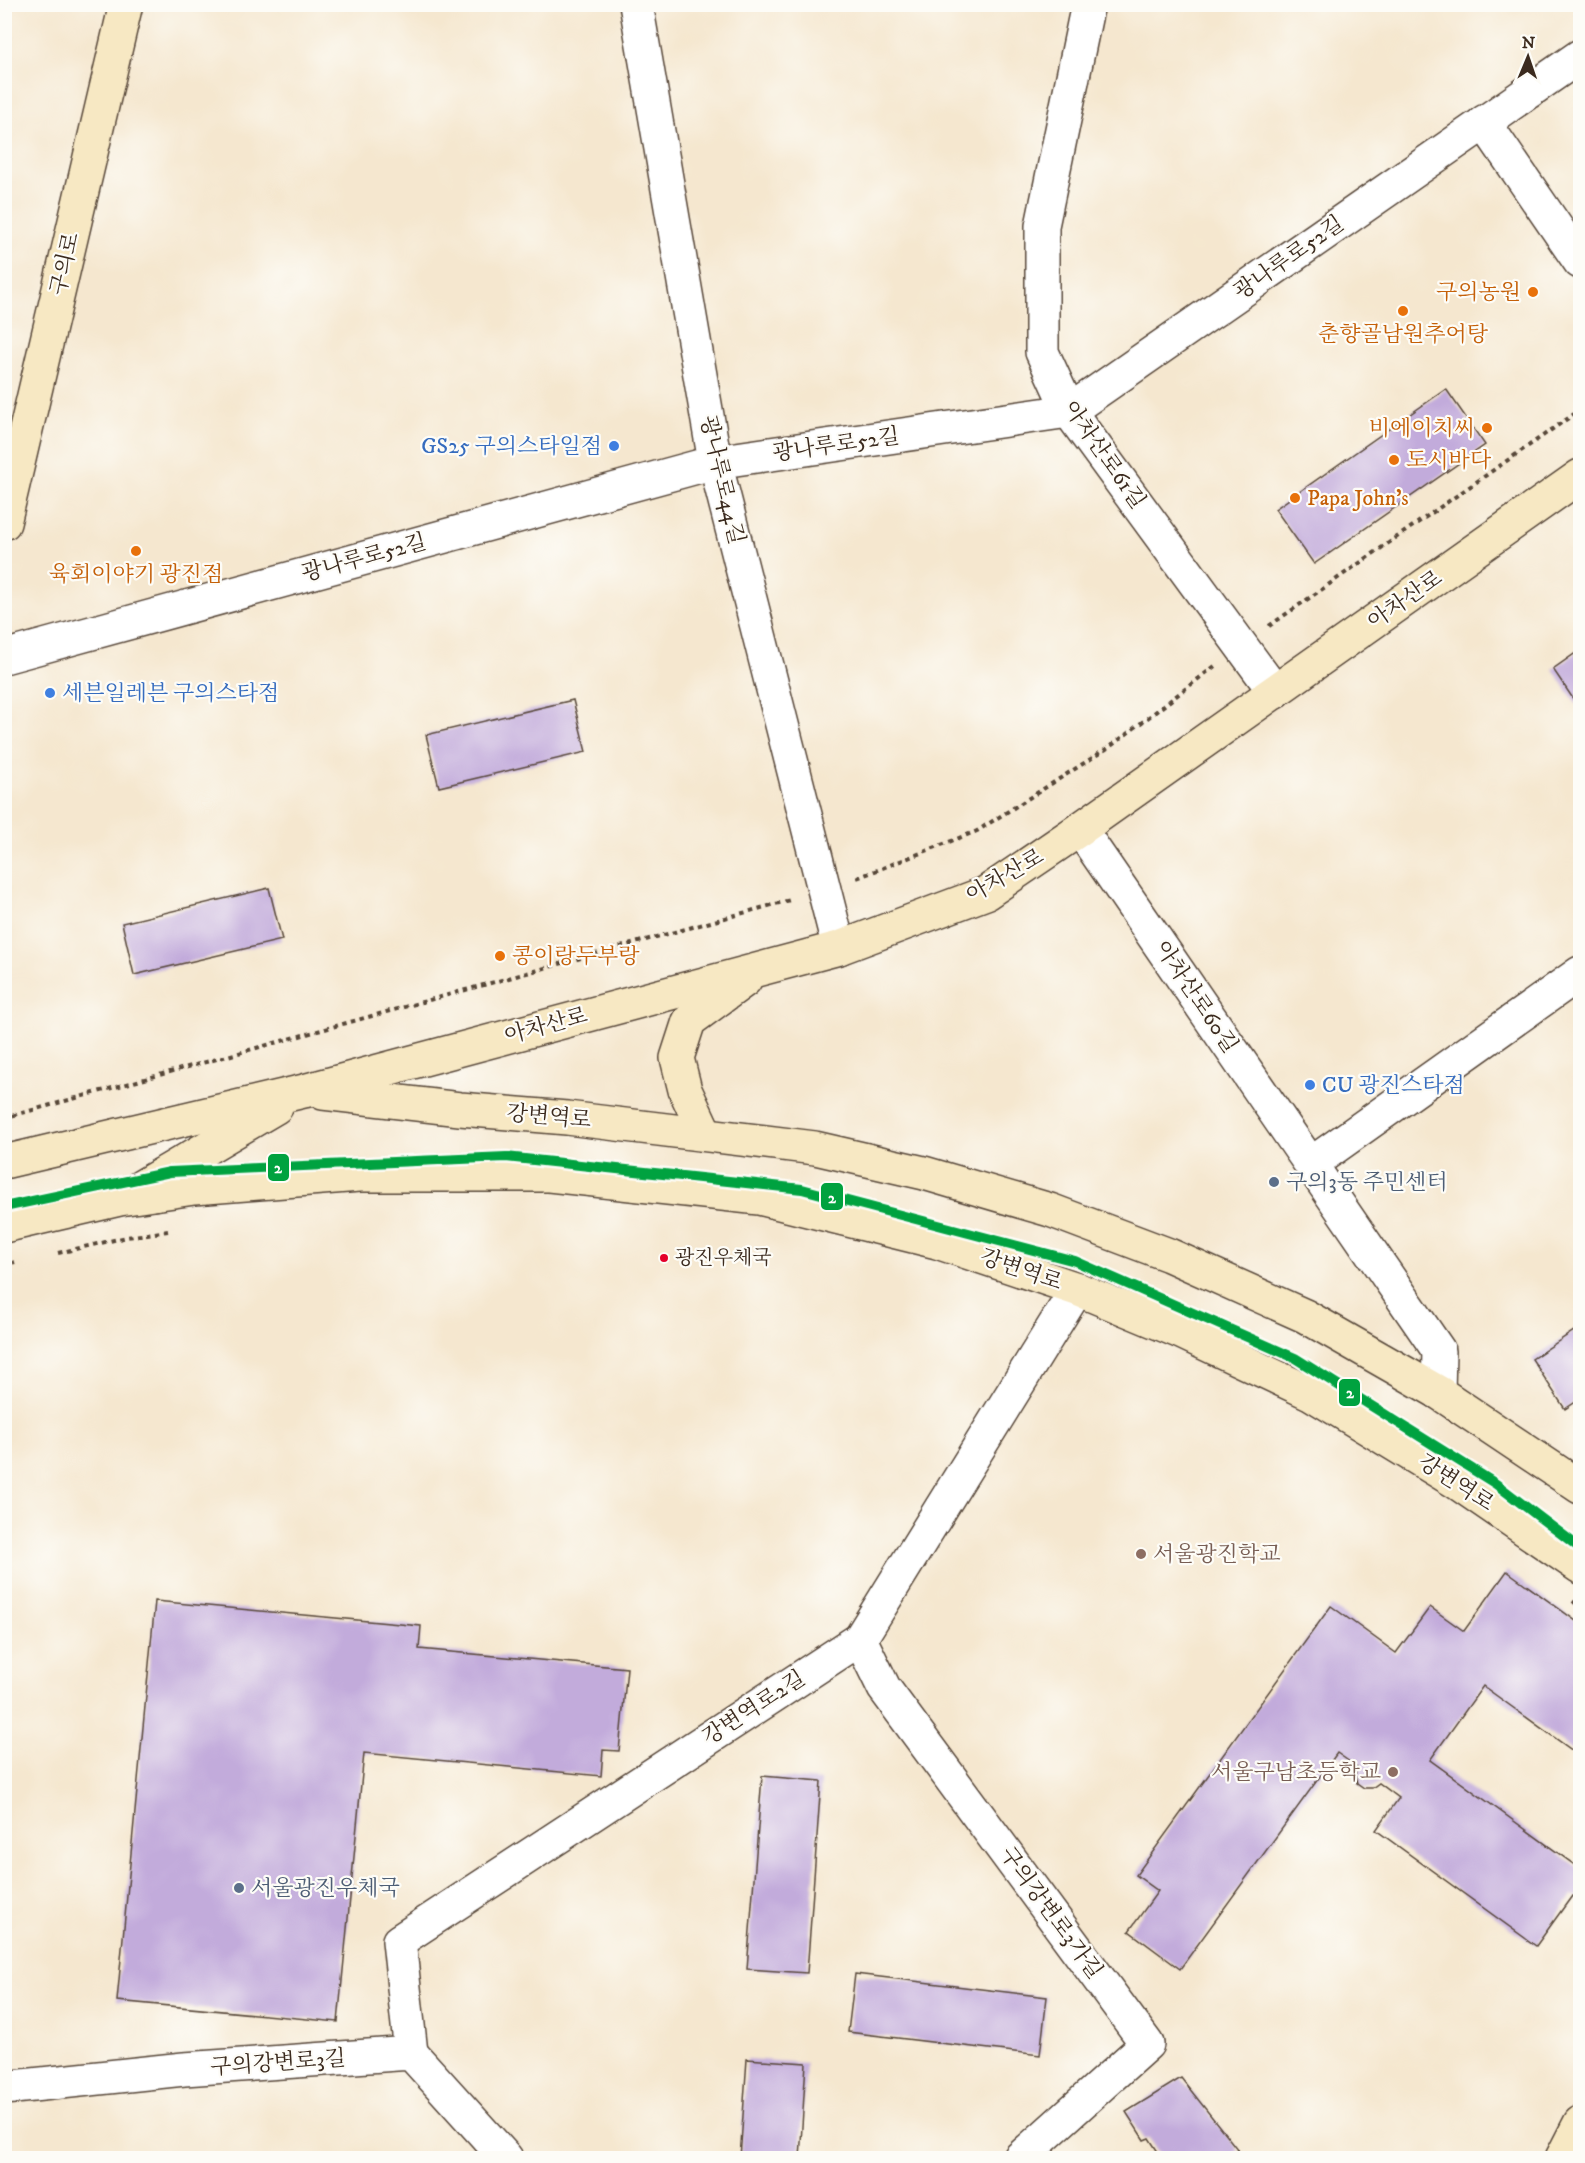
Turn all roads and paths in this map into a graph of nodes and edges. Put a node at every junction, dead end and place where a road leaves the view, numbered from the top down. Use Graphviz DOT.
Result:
graph roads {
  1 [pos="126,4"];
  2 [pos="636,4"];
  3 [pos="1088,4"];
  4 [pos="1581,56"];
  5 [pos="1484,122"];
  6 [pos="1581,262"];
  7 [pos="1069,411"];
  8 [pos="715,462"];
  9 [pos="1581,476"];
  10 [pos="4,523"];
  11 [pos="4,657"];
  12 [pos="1275,692"];
  13 [pos="1080,829"];
  14 [pos="839,948"];
  15 [pos="761,969"];
  16 [pos="1581,973"];
  17 [pos="304,1091"];
  18 [pos="705,1133"];
  19 [pos="4,1162"];
  20 [pos="1311,1164"];
  21 [pos="120,1199"];
  22 [pos="4,1227"];
  23 [pos="173,1230"];
  24 [pos="49,1255"];
  25 [pos="16,1262"];
  26 [pos="4,1265"];
  27 [pos="1077,1289"];
  28 [pos="1438,1392"];
  29 [pos="1581,1487"];
  30 [pos="1581,1568"];
  31 [pos="1571,1600"];
  32 [pos="1581,1607"];
  33 [pos="860,1640"];
  34 [pos="411,2054"];
  35 [pos="4,2088"];
  36 [pos="1581,2123"];
  37 [pos="506,2158"];
  38 [pos="1020,2158"];
  39 [pos="1562,2158"];
  1 -- 10 [label="main road, 구의로"];
  2 -- 8 [label="street, 광나루로44길"];
  3 -- 7 [label="street, 아차산로61길"];
  4 -- 5 [label="street, 광나루로52길"];
  5 -- 6 [label="street"];
  5 -- 7 [label="street, 광나루로52길"];
  7 -- 8 [label="street, 광나루로52길"];
  7 -- 12 [label="street, 아차산로61길"];
  8 -- 11 [label="street, 광나루로52길"];
  8 -- 14 [label="street, 광나루로44길"];
  9 -- 12 [label="main road, 아차산로"];
  12 -- 13 [label="main road, 아차산로"];
  13 -- 14 [label="main road, 아차산로"];
  13 -- 20 [label="street, 아차산로60길"];
  14 -- 15 [label="main road, 아차산로"];
  15 -- 17 [label="main road, 아차산로"];
  15 -- 18 [label="main road"];
  16 -- 20 [label="street"];
  17 -- 18 [label="main road, 강변역로"];
  17 -- 19 [label="main road, 아차산로"];
  17 -- 21 [label="main road, 아차산로"];
  18 -- 28 [label="main road, 강변역로"];
  20 -- 28 [label="street, 아차산로60길"];
  21 -- 22 [label="main road, 강변역로"];
  21 -- 27 [label="main road, 강변역로"];
  23 -- 24 [label="path"];
  25 -- 26 [label="path"];
  27 -- 30 [label="main road, 강변역로"];
  27 -- 33 [label="street, 강변역로2길"];
  28 -- 29 [label="main road, 강변역로"];
  31 -- 32 [label="path"];
  33 -- 34 [label="street, 강변역로2길"];
  33 -- 38 [label="street, 구의강변로3가길"];
  34 -- 35 [label="street, 구의강변로3길"];
  34 -- 37 [label="street"];
  36 -- 39 [label="main road"];
}
